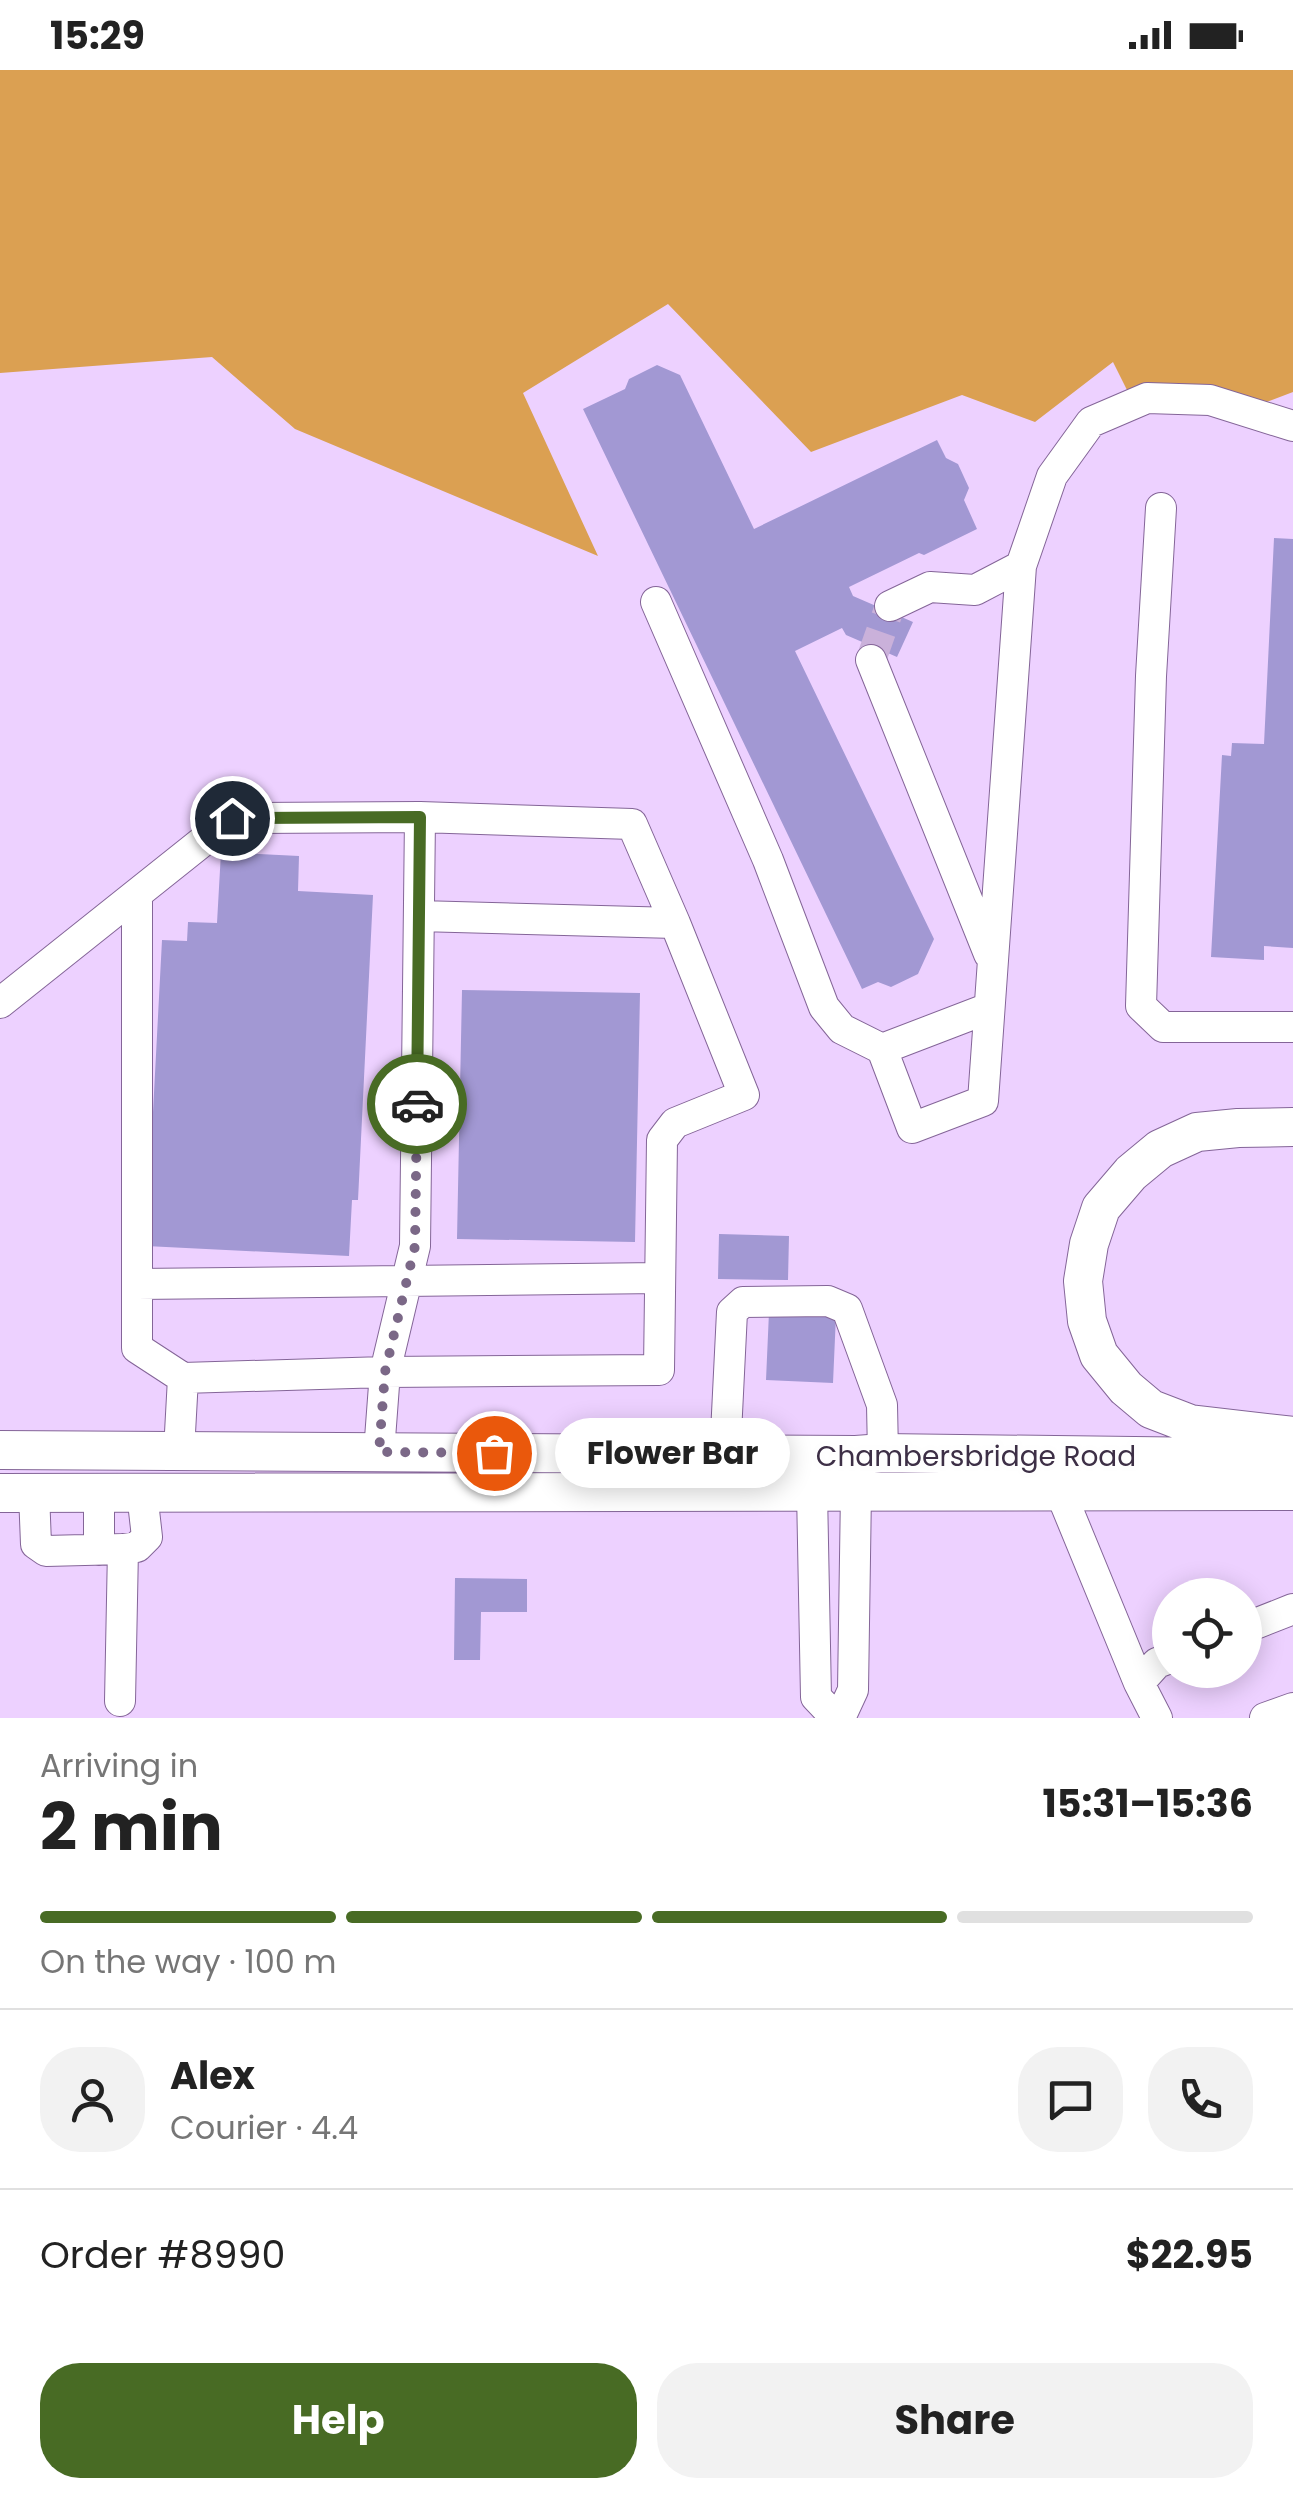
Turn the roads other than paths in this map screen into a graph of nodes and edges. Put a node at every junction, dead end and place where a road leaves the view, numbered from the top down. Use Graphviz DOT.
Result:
graph roads {
  1 [pos="1293,426"];
  2 [pos="1161,508"];
  3 [pos="1021,566"];
  4 [pos="656,602"];
  5 [pos="890,606"];
  6 [pos="871,660"];
  7 [pos="420,817"];
  8 [pos="137,894"];
  9 [pos="419,916"];
  10 [pos="674,923"];
  11 [pos="992,960"];
  12 [pos="0,1003"];
  13 [pos="989,1008"];
  14 [pos="1293,1028"];
  15 [pos="882,1049"];
  16 [pos="1293,1128"];
  17 [pos="660,1278"];
  18 [pos="406,1282"];
  19 [pos="137,1284"];
  20 [pos="385,1372"];
  21 [pos="183,1378"];
  22 [pos="1293,1436"];
  23 [pos="0,1450"];
  24 [pos="179,1451"];
  25 [pos="379,1452"];
  26 [pos="883,1453"];
  27 [pos="726,1454"];
  28 [pos="1293,1458"];
  29 [pos="812,1491"];
  30 [pos="856,1491"];
  31 [pos="1060,1491"];
  32 [pos="1293,1491"];
  33 [pos="17,1493"];
  34 [pos="99,1493"];
  35 [pos="142,1493"];
  36 [pos="111,1550"];
  37 [pos="1293,1609"];
  38 [pos="1262,1621"];
  39 [pos="1152,1669"];
  40 [pos="1139,1683"];
  41 [pos="120,1701"];
  42 [pos="1293,1708"];
  43 [pos="838,1718"];
  44 [pos="1157,1718"];
  45 [pos="1265,1718"];
  1 -- 3 [label="street"];
  2 -- 14 [label="street"];
  3 -- 5 [label="street"];
  3 -- 11 [label="street"];
  4 -- 15 [label="street"];
  6 -- 11 [label="street"];
  7 -- 8 [label="street"];
  7 -- 9 [label="street"];
  7 -- 10 [label="street"];
  8 -- 12 [label="street"];
  8 -- 19 [label="street"];
  9 -- 10 [label="street"];
  9 -- 18 [label="street"];
  10 -- 17 [label="street"];
  11 -- 13 [label="street"];
  13 -- 15 [label="street"];
  13 -- 15 [label="street"];
  16 -- 22 [label="main road"];
  17 -- 18 [label="street"];
  17 -- 20 [label="street"];
  18 -- 19 [label="street"];
  18 -- 20 [label="street"];
  19 -- 21 [label="street"];
  20 -- 21 [label="street"];
  20 -- 25 [label="street"];
  21 -- 24 [label="street"];
  23 -- 24 [label="main road, Chambersbridge Road"];
  24 -- 25 [label="main road, Chambersbridge Road"];
  25 -- 27 [label="main road, Chambersbridge Road"];
  26 -- 27 [label="main road, Chambersbridge Road"];
  26 -- 27 [label="street"];
  26 -- 28 [label="main road, Chambersbridge Road"];
  29 -- 30 [label="main road, Chambersbridge Road"];
  29 -- 35 [label="main road, Chambersbridge Road"];
  29 -- 43 [label="street"];
  30 -- 31 [label="main road, Chambersbridge Road"];
  30 -- 43 [label="street"];
  31 -- 32 [label="main road, Chambersbridge Road"];
  31 -- 40 [label="street"];
  33 -- 34 [label="main road, Chambersbridge Road"];
  33 -- 36 [label="street"];
  34 -- 35 [label="main road, Chambersbridge Road"];
  34 -- 36 [label="street"];
  35 -- 36 [label="street"];
  36 -- 41 [label="street"];
  37 -- 38 [label="street"];
  39 -- 40 [label="street"];
  40 -- 44 [label="street"];
  42 -- 45 [label="street"];
}
